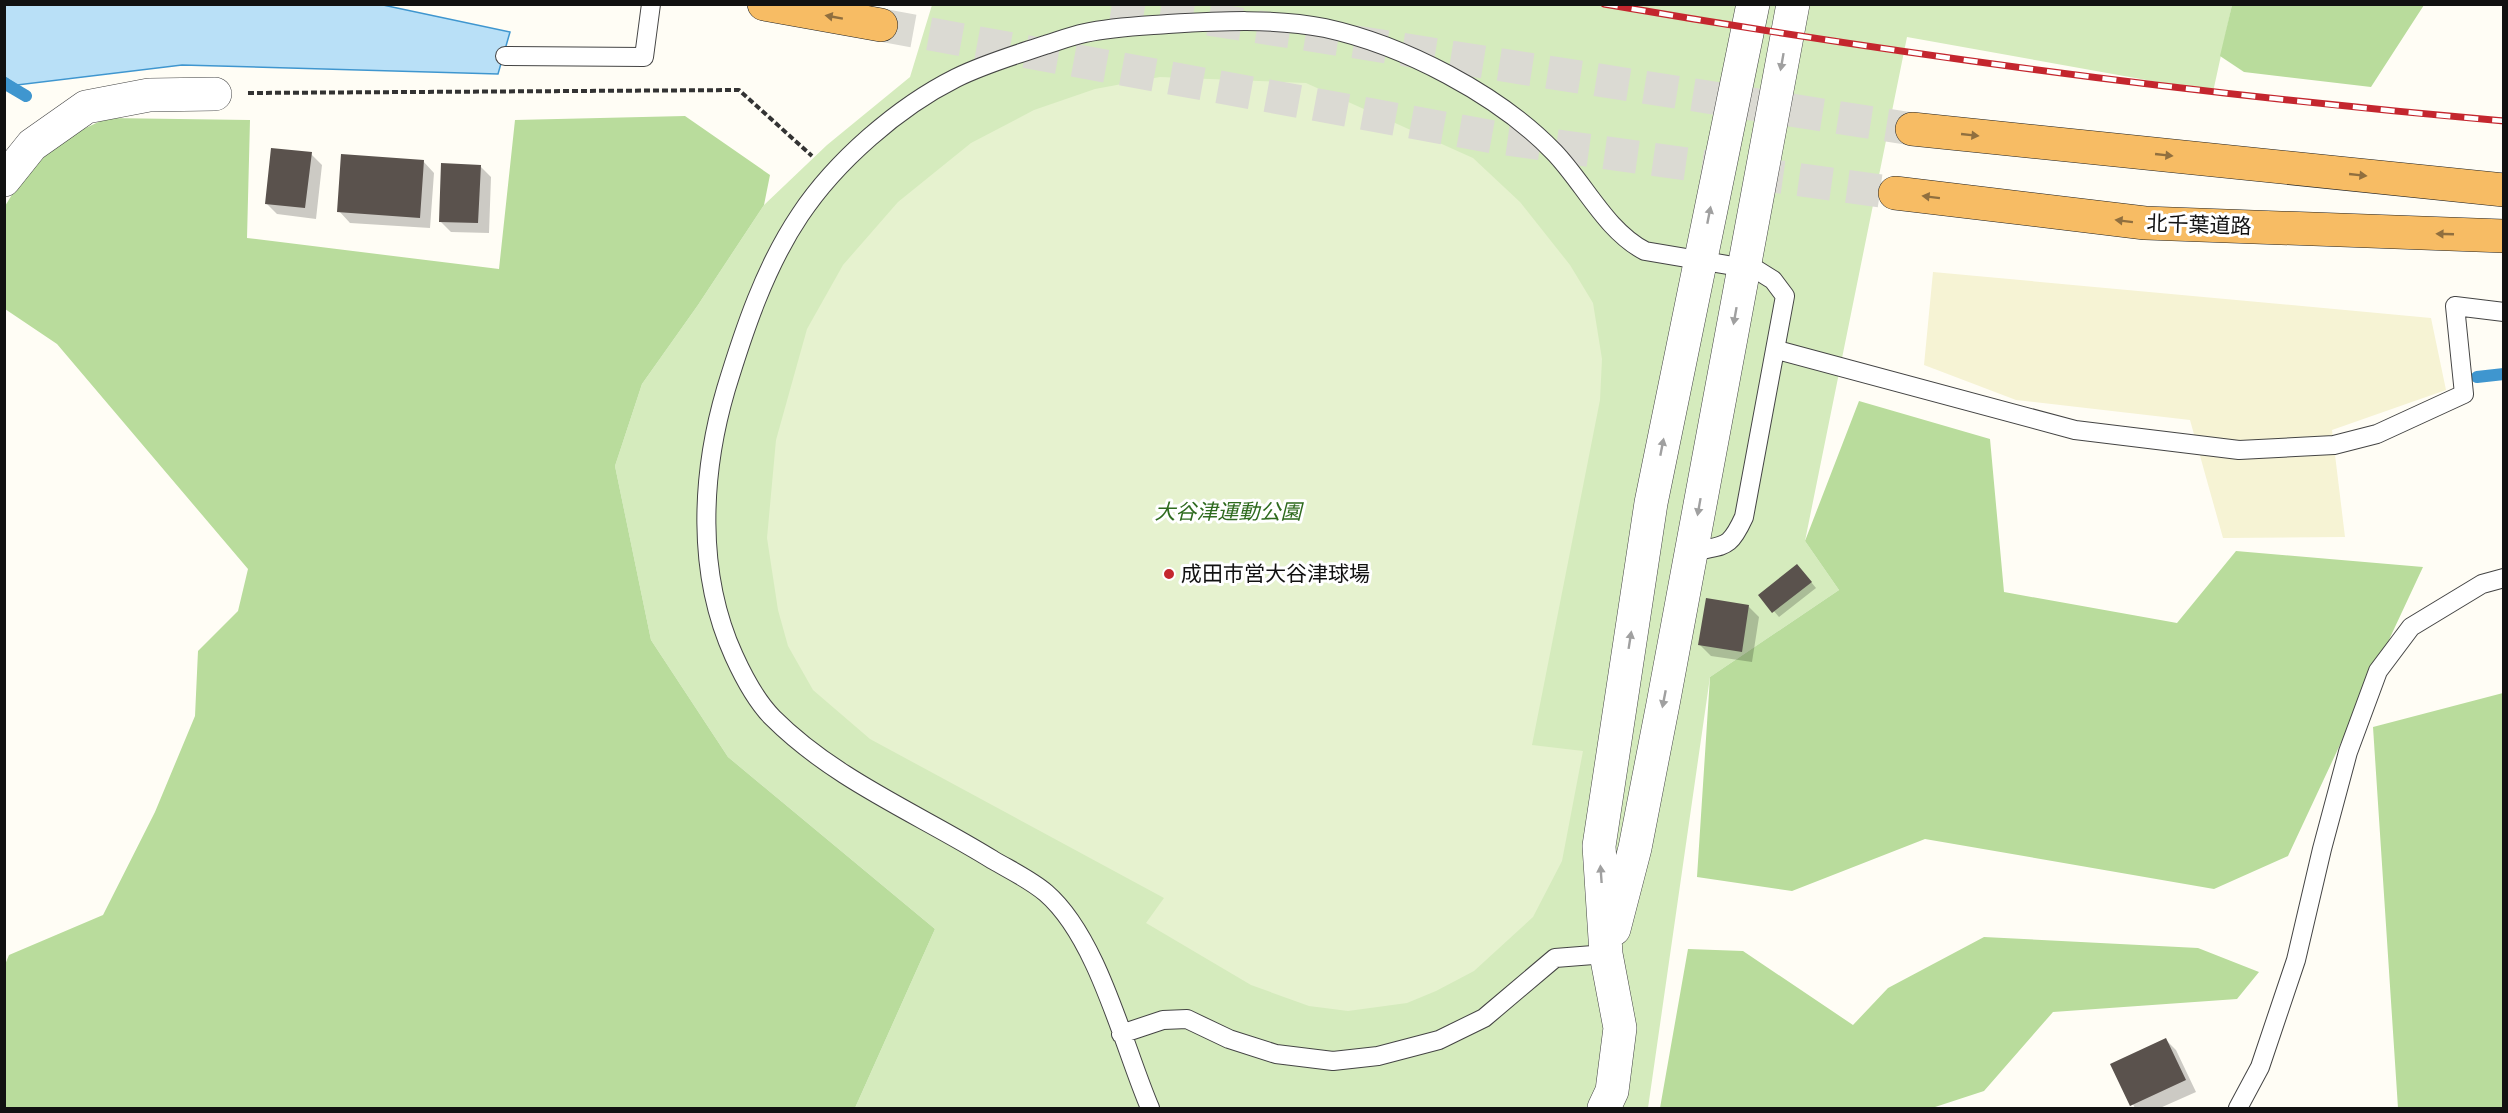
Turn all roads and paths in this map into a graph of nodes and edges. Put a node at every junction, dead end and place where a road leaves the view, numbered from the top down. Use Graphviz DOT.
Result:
graph roads {
  1 [pos="651,4"];
  2 [pos="1753,4"];
  3 [pos="1792,4"];
  4 [pos="775,6"];
  5 [pos="881,25"];
  6 [pos="505,56"];
  7 [pos="215,94"];
  8 [pos="1912,129"];
  9 [pos="833,175"];
  10 [pos="4,180"];
  11 [pos="2504,190"];
  12 [pos="1895,193"];
  13 [pos="2504,236"];
  14 [pos="1700,261"];
  15 [pos="1744,268"];
  16 [pos="2504,312"];
  17 [pos="1777,351"];
  18 [pos="1691,553"];
  19 [pos="2504,578"];
  20 [pos="1606,954"];
  21 [pos="1121,1034"];
  22 [pos="1150,1108"];
  23 [pos="1604,1108"];
  24 [pos="2238,1108"];
  1 -- 6 [label="lane"];
  14 -- 2 [label="street, one-way"];
  3 -- 15 [label="street, one-way"];
  5 -- 4 [label="highway, one-way"];
  7 -- 9 [label="path"];
  7 -- 10 [label="street"];
  8 -- 11 [label="highway, one-way"];
  9 -- 14 [label="lane"];
  9 -- 21 [label="lane"];
  13 -- 12 [label="highway, 北千葉道路, one-way"];
  14 -- 15 [label="lane"];
  20 -- 14 [label="street, one-way"];
  15 -- 17 [label="lane"];
  15 -- 18 [label="street, one-way"];
  16 -- 17 [label="lane"];
  17 -- 18 [label="lane"];
  18 -- 20 [label="street, one-way"];
  19 -- 24 [label="lane"];
  20 -- 21 [label="lane"];
  20 -- 23 [label="street"];
  21 -- 22 [label="lane"];
}
